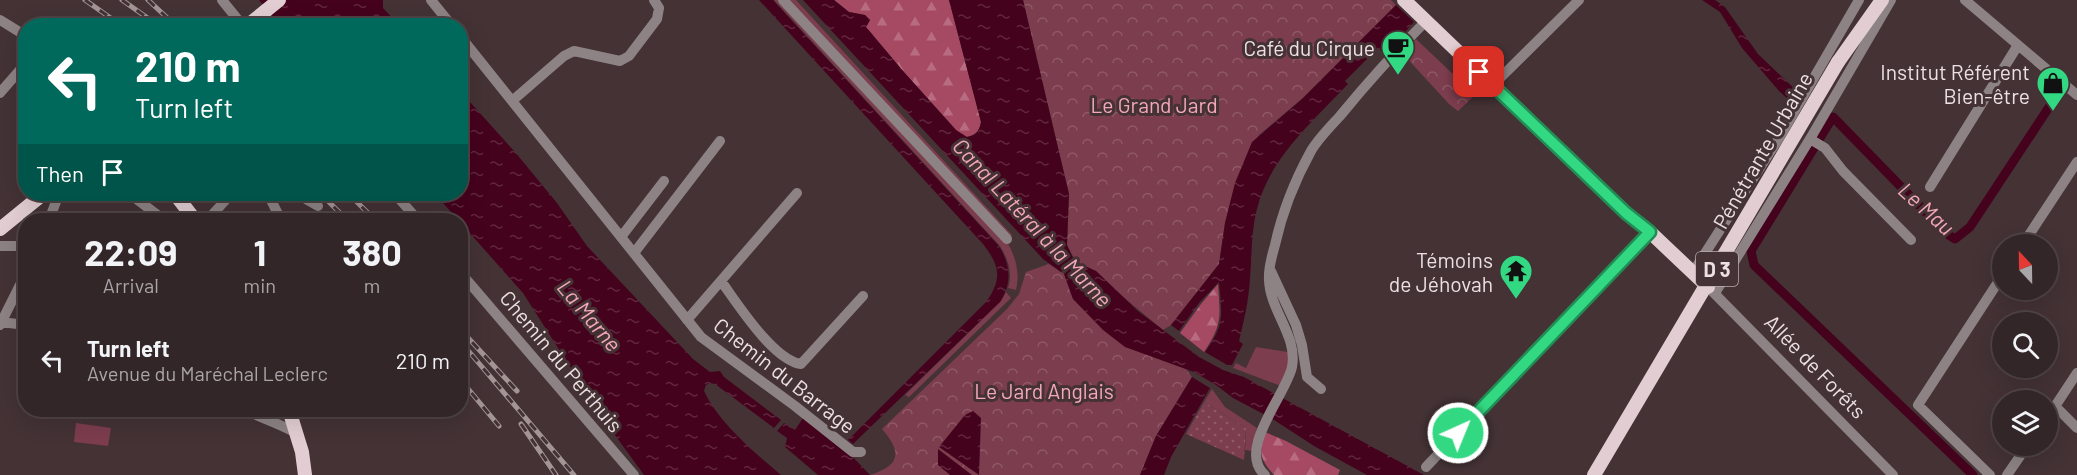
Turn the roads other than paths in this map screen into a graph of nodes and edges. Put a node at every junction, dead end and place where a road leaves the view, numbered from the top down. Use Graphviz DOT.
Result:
graph roads {
  1 [pos="222,0"];
  2 [pos="279,0"];
  3 [pos="431,0"];
  4 [pos="654,0"];
  5 [pos="783,0"];
  6 [pos="1404,0"];
  7 [pos="1579,0"];
  8 [pos="1859,0"];
  9 [pos="1870,0"];
  10 [pos="1882,0"];
  11 [pos="1891,0"];
  12 [pos="1965,0"];
  13 [pos="247,18"];
  14 [pos="257,18"];
  15 [pos="446,18"];
  16 [pos="0,20"];
  17 [pos="1425,21"];
  18 [pos="18,31"];
  19 [pos="2019,45"];
  20 [pos="468,46"];
  21 [pos="1838,62"];
  22 [pos="18,72"];
  23 [pos="1493,85"];
  24 [pos="0,93"];
  25 [pos="2077,95"];
  26 [pos="512,101"];
  27 [pos="1812,140"];
  28 [pos="720,141"];
  29 [pos="2077,162"];
  30 [pos="664,181"];
  31 [pos="1930,187"];
  32 [pos="797,193"];
  33 [pos="34,201"];
  34 [pos="139,201"];
  35 [pos="180,201"];
  36 [pos="225,201"];
  37 [pos="309,201"];
  38 [pos="401,201"];
  39 [pos="318,206"];
  40 [pos="20,213"];
  41 [pos="155,213"];
  42 [pos="190,213"];
  43 [pos="214,213"];
  44 [pos="412,213"];
  45 [pos="18,214"];
  46 [pos="0,229"];
  47 [pos="1650,232"];
  48 [pos="2030,234"];
  49 [pos="621,237"];
  50 [pos="1007,239"];
  51 [pos="1911,240"];
  52 [pos="0,246"];
  53 [pos="18,246"];
  54 [pos="634,253"];
  55 [pos="1269,269"];
  56 [pos="1693,272"];
  57 [pos="468,281"];
  58 [pos="721,281"];
  59 [pos="18,289"];
  60 [pos="1711,290"];
  61 [pos="1992,291"];
  62 [pos="863,296"];
  63 [pos="687,320"];
  64 [pos="1,323"];
  65 [pos="18,324"];
  66 [pos="2077,373"];
  67 [pos="1321,389"];
  68 [pos="2058,402"];
  69 [pos="2058,409"];
  70 [pos="259,417"];
  71 [pos="272,417"];
  72 [pos="293,417"];
  73 [pos="264,420"];
  74 [pos="2077,428"];
  75 [pos="296,433"];
  76 [pos="857,452"];
  77 [pos="2020,456"];
  78 [pos="1426,467"];
  79 [pos="305,475"];
  80 [pos="634,475"];
  81 [pos="1265,475"];
  82 [pos="1594,475"];
  83 [pos="1893,475"];
  84 [pos="1990,475"];
  85 [pos="2007,475"];
  1 -- 13 [label="street"];
  2 -- 14 [label="main road"];
  3 -- 15 [label="street"];
  4 -- 26 [label="street"];
  5 -- 50 [label="street"];
  6 -- 17 [label="main road"];
  7 -- 23 [label="street"];
  8 -- 56 [label="street"];
  9 -- 21 [label="main road, D 3"];
  10 -- 21 [label="main road, D 3"];
  11 -- 27 [label="street"];
  12 -- 19 [label="street"];
  16 -- 18 [label="street"];
  17 -- 23 [label="main road"];
  17 -- 55 [label="street"];
  19 -- 25 [label="street"];
  19 -- 31 [label="street"];
  20 -- 26 [label="street, Chemin du Barrage"];
  21 -- 82 [label="main road, Pénétrante Urbaine / D 3, bridge"];
  22 -- 24 [label="street"];
  23 -- 47 [label="main road"];
  26 -- 49 [label="street, Chemin du Barrage"];
  27 -- 51 [label="street"];
  27 -- 60 [label="street"];
  28 -- 54 [label="street"];
  29 -- 48 [label="street"];
  30 -- 49 [label="street"];
  32 -- 58 [label="street"];
  33 -- 40 [label="main road"];
  34 -- 41 [label="street"];
  35 -- 42 [label="main road"];
  36 -- 43 [label="street"];
  37 -- 39 [label="street"];
  38 -- 44 [label="street"];
  45 -- 46 [label="main road"];
  47 -- 56 [label="main road"];
  47 -- 78 [label="street"];
  49 -- 54 [label="street, Chemin du Barrage"];
  52 -- 53 [label="street"];
  54 -- 63 [label="street, Chemin du Barrage"];
  55 -- 67 [label="street"];
  55 -- 81 [label="street"];
  56 -- 60 [label="main road"];
  57 -- 80 [label="street, Chemin du Perthuis"];
  58 -- 62 [label="street"];
  58 -- 63 [label="street"];
  59 -- 64 [label="street"];
  60 -- 83 [label="street, Allée de Forêts"];
  61 -- 84 [label="street"];
  63 -- 76 [label="street, Chemin du Barrage"];
  64 -- 65 [label="street"];
  66 -- 68 [label="street"];
  69 -- 74 [label="street"];
  70 -- 73 [label="street"];
  71 -- 73 [label="street"];
  72 -- 75 [label="main road"];
  73 -- 75 [label="street"];
  75 -- 79 [label="main road"];
  77 -- 85 [label="street"];
}
